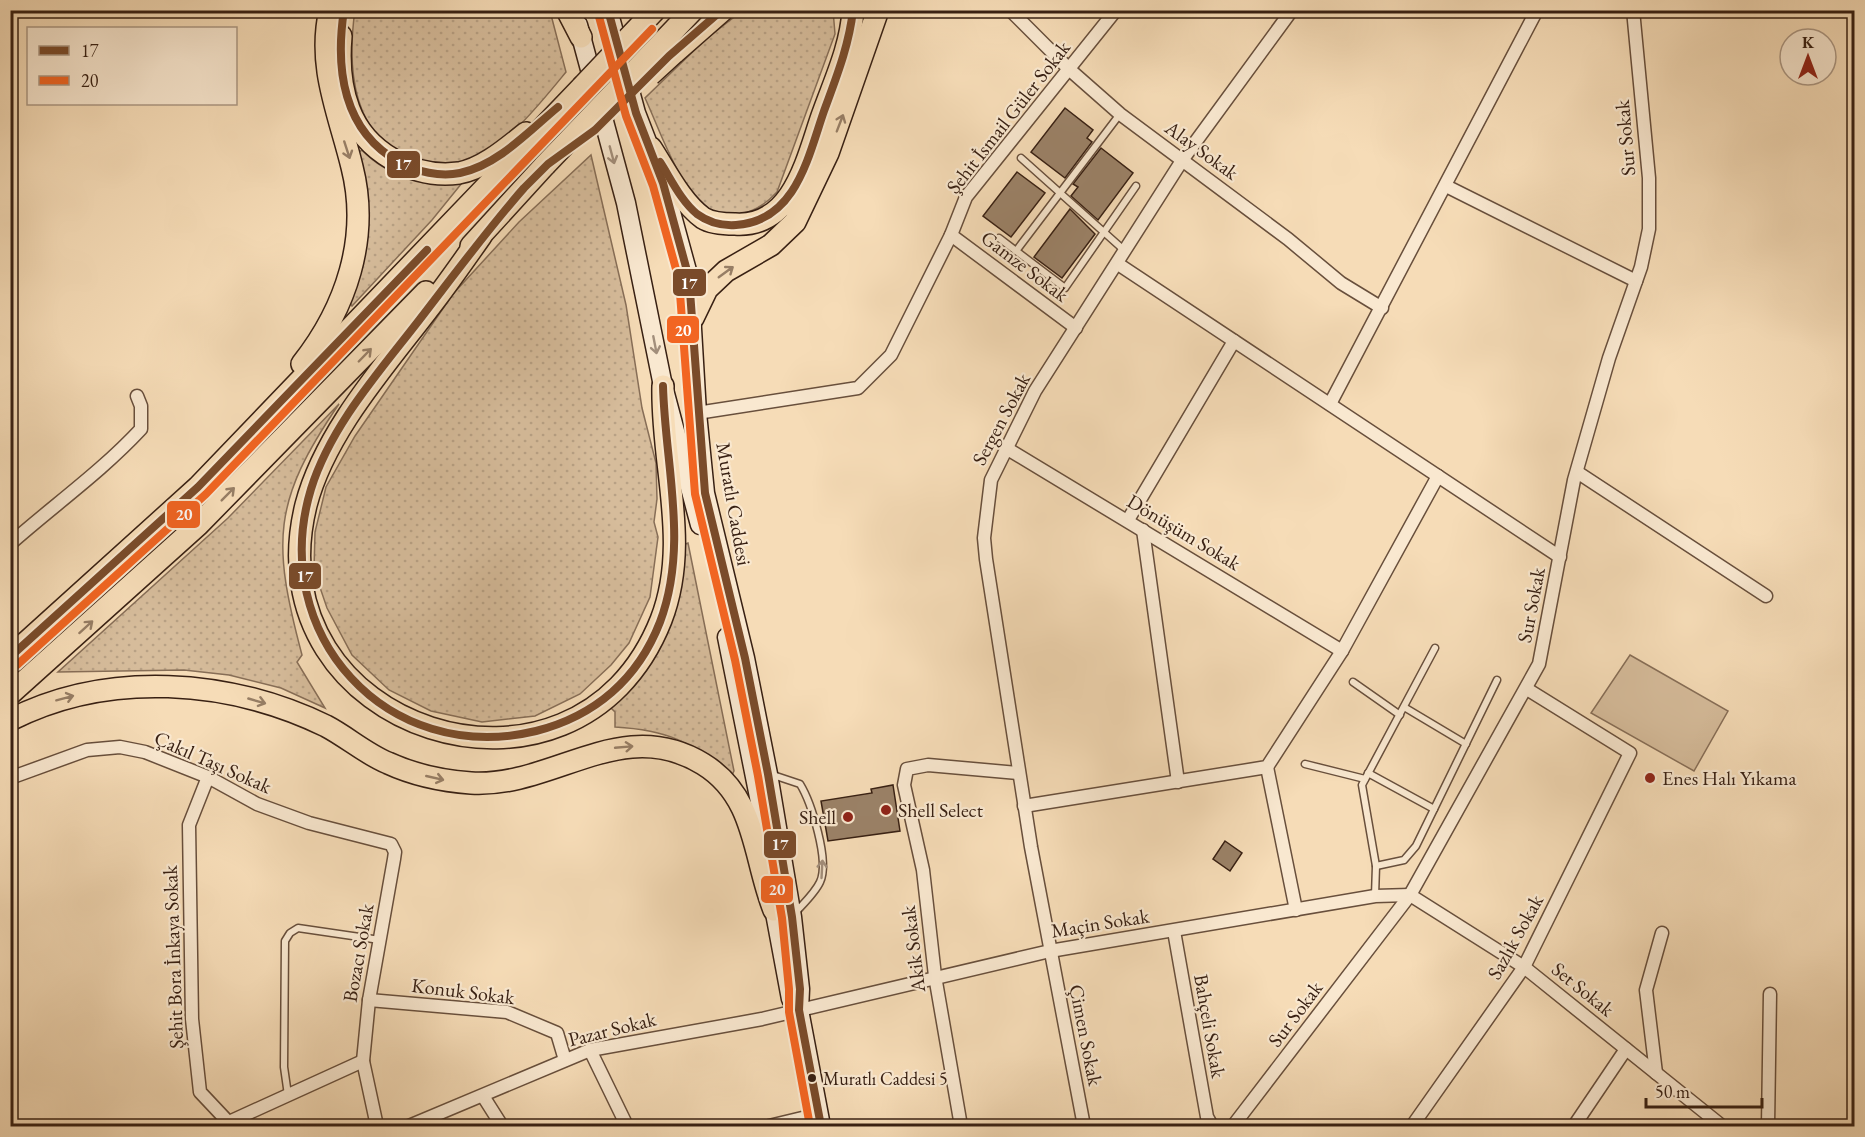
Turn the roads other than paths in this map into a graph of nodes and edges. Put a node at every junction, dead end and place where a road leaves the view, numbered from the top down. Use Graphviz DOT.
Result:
graph roads {
  1 [pos="330,10"];
  2 [pos="344,10"];
  3 [pos="567,10"];
  4 [pos="575,10"];
  5 [pos="608,10"];
  6 [pos="655,10"];
  7 [pos="693,10"];
  8 [pos="723,10"];
  9 [pos="853,10"];
  10 [pos="878,10"];
  11 [pos="1010,10"];
  12 [pos="1116,10"];
  13 [pos="1292,10"];
  14 [pos="1537,10"];
  15 [pos="1633,10"];
  16 [pos="581,37"];
  17 [pos="1070,70"];
  18 [pos="582,87"];
  19 [pos="1120,114"];
  20 [pos="651,148"];
  21 [pos="1021,158"];
  22 [pos="1183,159"];
  23 [pos="545,165"];
  24 [pos="1136,186"];
  25 [pos="1446,186"];
  26 [pos="1059,192"];
  27 [pos="1104,232"];
  28 [pos="951,235"];
  29 [pos="481,236"];
  30 [pos="999,238"];
  31 [pos="1016,251"];
  32 [pos="1126,252"];
  33 [pos="1118,264"];
  34 [pos="1636,281"];
  35 [pos="1382,308"];
  36 [pos="693,318"];
  37 [pos="1076,328"];
  38 [pos="1234,341"];
  39 [pos="663,386"];
  40 [pos="137,396"];
  41 [pos="1329,404"];
  42 [pos="697,413"];
  43 [pos="265,419"];
  44 [pos="1005,448"];
  45 [pos="1577,472"];
  46 [pos="1438,476"];
  47 [pos="1128,520"];
  48 [pos="1143,530"];
  49 [pos="10,544"];
  50 [pos="1560,557"];
  51 [pos="1766,596"];
  52 [pos="1435,648"];
  53 [pos="1342,651"];
  54 [pos="10,657"];
  55 [pos="1497,680"];
  56 [pos="1353,682"];
  57 [pos="1527,689"];
  58 [pos="10,694"];
  59 [pos="1404,707"];
  60 [pos="1400,715"];
  61 [pos="10,720"];
  62 [pos="1466,744"];
  63 [pos="1305,764"];
  64 [pos="1267,767"];
  65 [pos="1018,773"];
  66 [pos="768,774"];
  67 [pos="1367,776"];
  68 [pos="208,777"];
  69 [pos="10,778"];
  70 [pos="1178,782"];
  71 [pos="1024,806"];
  72 [pos="1434,810"];
  73 [pos="395,852"];
  74 [pos="1376,866"];
  75 [pos="1410,895"];
  76 [pos="1376,897"];
  77 [pos="1296,910"];
  78 [pos="783,914"];
  79 [pos="1174,931"];
  80 [pos="1662,933"];
  81 [pos="380,940"];
  82 [pos="1050,951"];
  83 [pos="1524,967"];
  84 [pos="935,976"];
  85 [pos="1770,994"];
  86 [pos="369,1000"];
  87 [pos="799,1010"];
  88 [pos="1626,1049"];
  89 [pos="590,1050"];
  90 [pos="565,1060"];
  91 [pos="363,1061"];
  92 [pos="1656,1073"];
  93 [pos="288,1095"];
  94 [pos="483,1096"];
  95 [pos="820,1120"];
  96 [pos="230,1124"];
  97 [pos="377,1126"];
  98 [pos="409,1126"];
  99 [pos="502,1126"];
  100 [pos="627,1126"];
  101 [pos="770,1126"];
  102 [pos="961,1126"];
  103 [pos="1084,1126"];
  104 [pos="1212,1126"];
  105 [pos="1233,1126"];
  106 [pos="1412,1126"];
  107 [pos="1574,1126"];
  108 [pos="1722,1126"];
  109 [pos="1768,1126"];
  1 -- 43 [label="highway, one-way"];
  2 -- 18 [label="highway"];
  3 -- 16 [label="highway"];
  4 -- 16 [label="main road, Muratlı Caddesi"];
  5 -- 20 [label="main road, Muratlı Caddesi"];
  6 -- 18 [label="highway, bridge"];
  7 -- 23 [label="highway, bridge"];
  8 -- 23 [label="highway, bridge"];
  9 -- 20 [label="highway"];
  36 -- 10 [label="highway, one-way"];
  11 -- 17 [label="street, Alay Sokak"];
  12 -- 17 [label="street, Şehit İsmail Güler Sokak"];
  13 -- 22 [label="street, Sergen Sokak"];
  14 -- 25 [label="street"];
  15 -- 34 [label="street, Sur Sokak"];
  16 -- 39 [label="main road, Muratlı Caddesi, one-way"];
  17 -- 19 [label="street, Alay Sokak"];
  17 -- 28 [label="street, Şehit İsmail Güler Sokak"];
  18 -- 43 [label="highway"];
  19 -- 22 [label="street, Alay Sokak"];
  19 -- 26 [label="lane"];
  20 -- 36 [label="main road, Muratlı Caddesi"];
  21 -- 26 [label="lane"];
  22 -- 32 [label="street, Sergen Sokak"];
  22 -- 35 [label="street, Alay Sokak"];
  23 -- 29 [label="highway"];
  24 -- 27 [label="lane"];
  25 -- 34 [label="street"];
  25 -- 35 [label="street"];
  26 -- 27 [label="lane"];
  26 -- 31 [label="lane"];
  27 -- 31 [label="lane"];
  27 -- 32 [label="lane"];
  28 -- 37 [label="street, Gamze Sokak"];
  28 -- 42 [label="street, Şehit İsmail Güler Sokak"];
  29 -- 39 [label="highway"];
  58 -- 29 [label="highway, one-way"];
  30 -- 31 [label="lane"];
  32 -- 33 [label="street, Sergen Sokak"];
  33 -- 37 [label="street, Sergen Sokak"];
  33 -- 38 [label="street"];
  34 -- 45 [label="street, Sur Sokak"];
  35 -- 41 [label="street"];
  36 -- 42 [label="main road, Muratlı Caddesi"];
  37 -- 44 [label="street, Sergen Sokak"];
  38 -- 41 [label="street"];
  38 -- 47 [label="street"];
  39 -- 78 [label="main road, Muratlı Caddesi"];
  40 -- 49 [label="street"];
  41 -- 46 [label="street"];
  42 -- 66 [label="main road, Muratlı Caddesi"];
  43 -- 54 [label="highway"];
  44 -- 47 [label="street, Dönüşüm Sokak"];
  44 -- 65 [label="street, Sergen Sokak"];
  45 -- 50 [label="street, Sur Sokak"];
  45 -- 51 [label="street"];
  46 -- 50 [label="street"];
  46 -- 53 [label="street"];
  47 -- 48 [label="street, Dönüşüm Sokak"];
  48 -- 53 [label="street, Dönüşüm Sokak"];
  48 -- 70 [label="street"];
  50 -- 57 [label="street, Sur Sokak"];
  52 -- 59 [label="lane"];
  53 -- 64 [label="street"];
  55 -- 62 [label="lane"];
  56 -- 60 [label="lane"];
  57 -- 75 [label="street, Sur Sokak"];
  57 -- 83 [label="street, Sazlık Sokak"];
  59 -- 60 [label="lane"];
  59 -- 62 [label="lane"];
  60 -- 67 [label="lane"];
  61 -- 78 [label="highway, one-way"];
  62 -- 72 [label="lane"];
  63 -- 67 [label="lane"];
  64 -- 70 [label="street"];
  64 -- 77 [label="street"];
  65 -- 71 [label="street, Sergen Sokak"];
  65 -- 84 [label="street, Akik Sokak"];
  66 -- 78 [label="main road, Muratlı Caddesi"];
  78 -- 66 [label="lane, one-way"];
  67 -- 72 [label="lane"];
  67 -- 74 [label="lane"];
  68 -- 69 [label="street, Çakıl Taşı Sokak"];
  68 -- 73 [label="street, Çakıl Taşı Sokak"];
  68 -- 96 [label="street, Şehit Bora İnkaya Sokak"];
  70 -- 71 [label="street"];
  71 -- 82 [label="street, Sergen Sokak"];
  72 -- 74 [label="lane"];
  73 -- 81 [label="street, Bozacı Sokak"];
  74 -- 76 [label="lane"];
  75 -- 76 [label="street, Maçin Sokak"];
  75 -- 83 [label="street, Set Sokak"];
  75 -- 105 [label="street, Sur Sokak"];
  76 -- 77 [label="street, Maçin Sokak"];
  77 -- 79 [label="street, Maçin Sokak"];
  78 -- 87 [label="main road, Muratlı Caddesi"];
  79 -- 82 [label="street, Maçin Sokak"];
  79 -- 104 [label="street, Bahçeli Sokak"];
  80 -- 92 [label="street"];
  81 -- 86 [label="street, Bozacı Sokak"];
  81 -- 93 [label="lane"];
  82 -- 84 [label="street, Maçin Sokak"];
  82 -- 103 [label="street, Çimen Sokak"];
  83 -- 88 [label="street, Set Sokak"];
  83 -- 106 [label="street, Sazlık Sokak"];
  84 -- 87 [label="street, Maçin Sokak"];
  84 -- 102 [label="street, Akik Sokak"];
  85 -- 109 [label="street"];
  86 -- 90 [label="street, Konuk Sokak"];
  86 -- 91 [label="street, Bozacı Sokak"];
  87 -- 89 [label="street, Pazar Sokak"];
  87 -- 95 [label="main road, Muratlı Caddesi"];
  88 -- 92 [label="street, Set Sokak"];
  88 -- 107 [label="street"];
  89 -- 90 [label="street, Pazar Sokak"];
  89 -- 100 [label="street"];
  90 -- 94 [label="street, Pazar Sokak"];
  91 -- 93 [label="street"];
  91 -- 97 [label="street, Bozacı Sokak"];
  92 -- 108 [label="street, Set Sokak"];
  93 -- 96 [label="street"];
  94 -- 98 [label="street, Pazar Sokak"];
  94 -- 99 [label="street"];
  95 -- 101 [label="street"];
}
